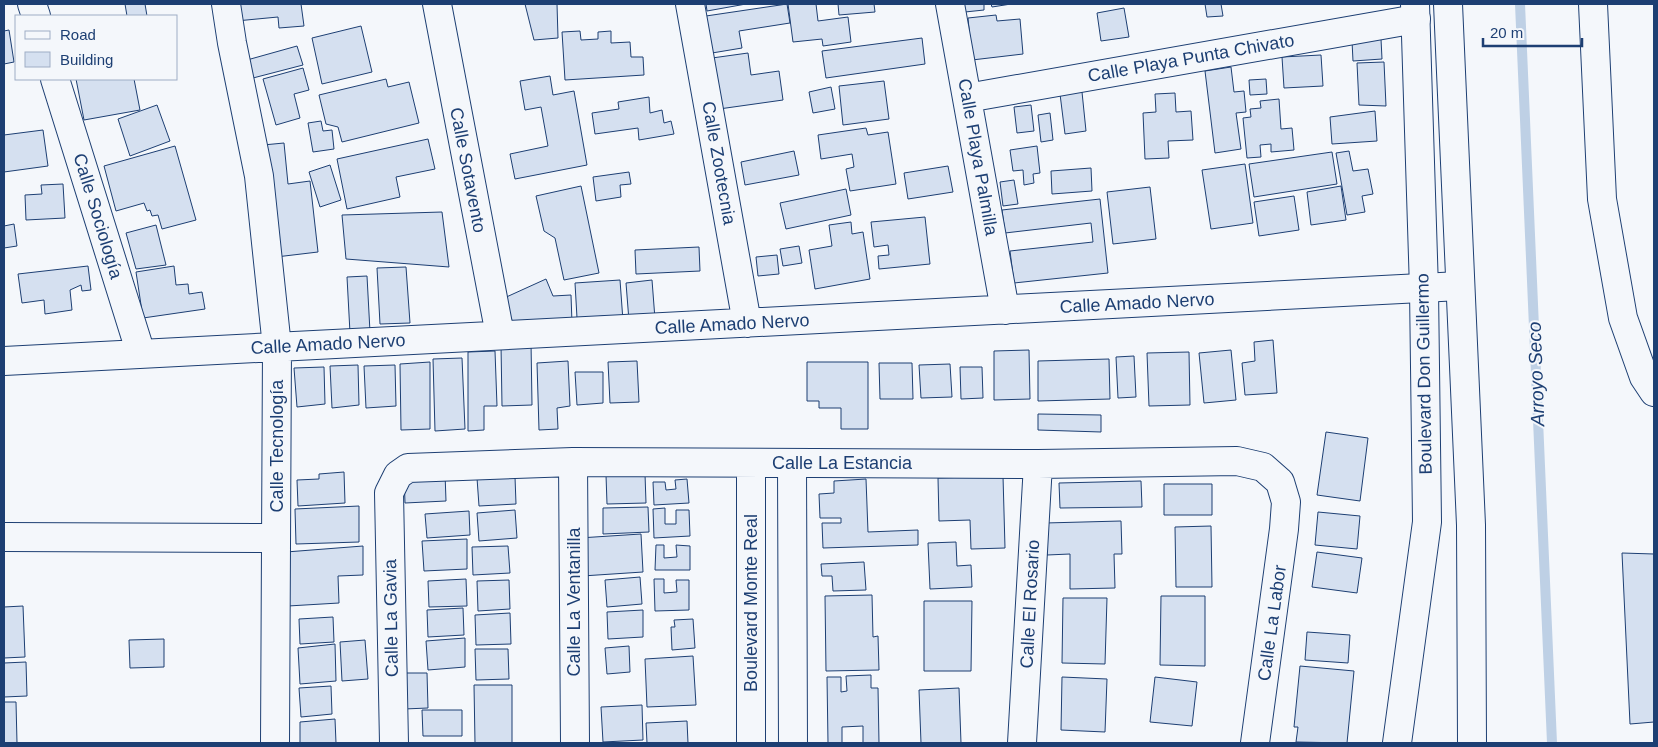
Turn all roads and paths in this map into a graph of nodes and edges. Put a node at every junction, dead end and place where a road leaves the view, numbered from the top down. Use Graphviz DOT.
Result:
graph roads {
  1 [pos="226,4"];
  2 [pos="437,4"];
  3 [pos="690,4"];
  4 [pos="950,4"];
  5 [pos="1448,4"];
  6 [pos="1593,4"];
  7 [pos="1415,11"];
  8 [pos="55,80"];
  9 [pos="967,98"];
  10 [pos="1460,286"];
  11 [pos="1424,289"];
  12 [pos="1005,310"];
  13 [pos="1623,318"];
  14 [pos="747,323"];
  15 [pos="500,336"];
  16 [pos="277,347"];
  17 [pos="141,354"];
  18 [pos="1654,358"];
  19 [pos="4,361"];
  20 [pos="1654,392"];
  21 [pos="573,462"];
  22 [pos="751,463"];
  23 [pos="792,463"];
  24 [pos="1038,464"];
  25 [pos="389,493"];
  26 [pos="1286,502"];
  27 [pos="1426,522"];
  28 [pos="1471,526"];
  29 [pos="4,537"];
  30 [pos="276,538"];
  31 [pos="275,743"];
  32 [pos="394,743"];
  33 [pos="575,743"];
  34 [pos="751,743"];
  35 [pos="793,743"];
  36 [pos="1022,743"];
  37 [pos="1255,743"];
  38 [pos="1397,743"];
  39 [pos="1472,743"];
  1 -- 16 [label="street, Calle Tecnología"];
  2 -- 15 [label="street, Calle Sotavento"];
  3 -- 14 [label="street, Calle Zootecnia"];
  4 -- 9 [label="street, Calle Playa Palmilla"];
  5 -- 10 [label="street"];
  6 -- 13 [label="street"];
  7 -- 9 [label="street, Calle Playa Punta Chivato"];
  7 -- 11 [label="street, Boulevard Don Guillermo"];
  8 -- 17 [label="street, Calle Sociología"];
  9 -- 12 [label="street, Calle Playa Palmilla"];
  10 -- 11 [label="street, Calle Amado Nervo"];
  10 -- 28 [label="street"];
  11 -- 12 [label="street, Calle Amado Nervo"];
  11 -- 27 [label="street, Boulevard Don Guillermo"];
  12 -- 14 [label="street, Calle Amado Nervo"];
  13 -- 18 [label="street"];
  13 -- 20 [label="street"];
  14 -- 15 [label="street, Calle Amado Nervo"];
  15 -- 16 [label="street, Calle Amado Nervo"];
  16 -- 17 [label="street, Calle Amado Nervo"];
  16 -- 30 [label="street, Calle Tecnología"];
  17 -- 19 [label="street, Calle Amado Nervo"];
  21 -- 22 [label="street, Calle La Estancia"];
  21 -- 25 [label="street, Calle La Estancia"];
  21 -- 33 [label="street, Calle La Ventanilla"];
  22 -- 23 [label="street, Calle La Estancia"];
  22 -- 34 [label="street, Boulevard Monte Real"];
  23 -- 24 [label="street, Calle La Estancia"];
  23 -- 35 [label="street"];
  24 -- 26 [label="street, Calle La Estancia"];
  24 -- 36 [label="street, Calle El Rosario"];
  25 -- 32 [label="street, Calle La Gavia"];
  26 -- 37 [label="street, Calle La Labor"];
  27 -- 28 [label="street"];
  27 -- 38 [label="street, Boulevard Don Guillermo"];
  28 -- 39 [label="street"];
  29 -- 30 [label="street"];
  30 -- 31 [label="street, Calle Tecnología"];
}
